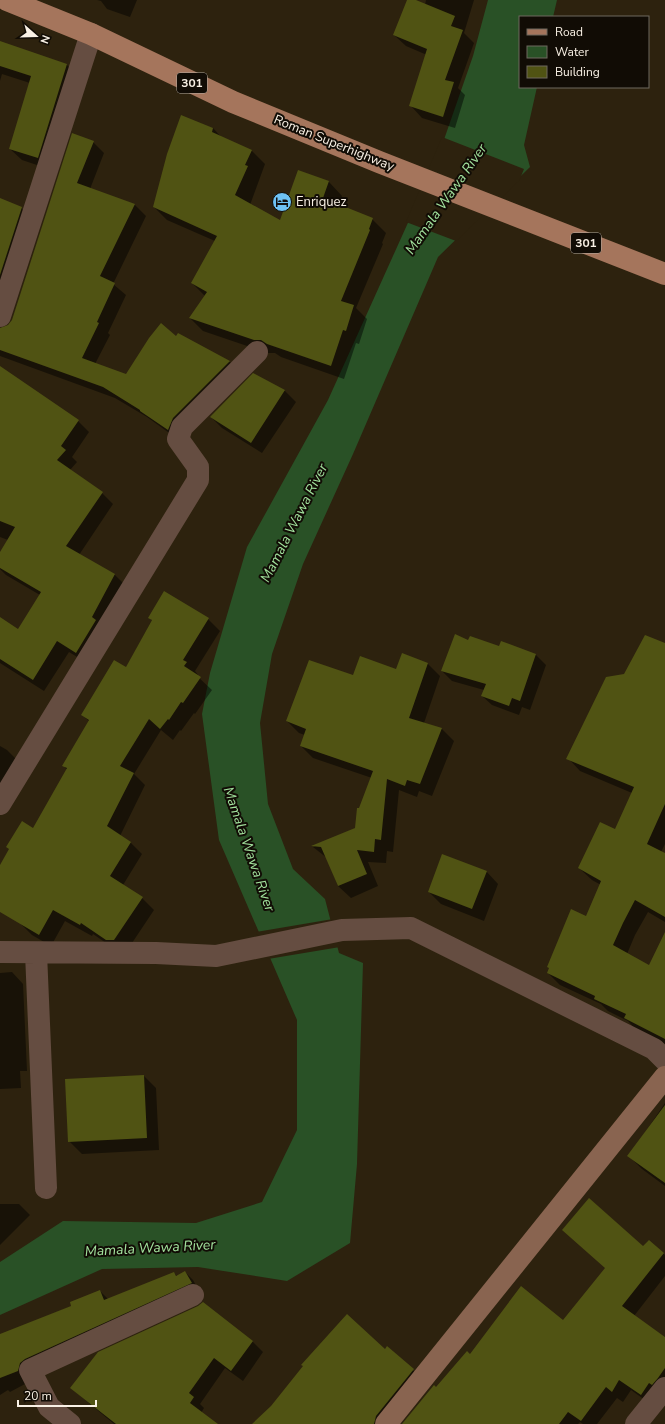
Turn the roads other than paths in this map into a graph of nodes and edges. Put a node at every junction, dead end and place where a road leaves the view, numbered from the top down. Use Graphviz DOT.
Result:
graph roads {
  1 [pos="7,0"];
  2 [pos="91,34"];
  3 [pos="665,274"];
  4 [pos="0,316"];
  5 [pos="257,352"];
  6 [pos="0,804"];
  7 [pos="0,952"];
  8 [pos="36,953"];
  9 [pos="665,1060"];
  10 [pos="665,1077"];
  11 [pos="46,1188"];
  12 [pos="192,1295"];
  13 [pos="665,1388"];
  14 [pos="70,1424"];
  15 [pos="386,1424"];
  16 [pos="636,1424"];
  1 -- 2 [label="main road, Roman Superhighway / 301"];
  2 -- 3 [label="main road, Roman Superhighway / 301"];
  2 -- 4 [label="street"];
  5 -- 6 [label="street"];
  7 -- 8 [label="street"];
  8 -- 9 [label="street"];
  8 -- 11 [label="street"];
  10 -- 15 [label="street"];
  12 -- 14 [label="street"];
  13 -- 16 [label="street"];
}
